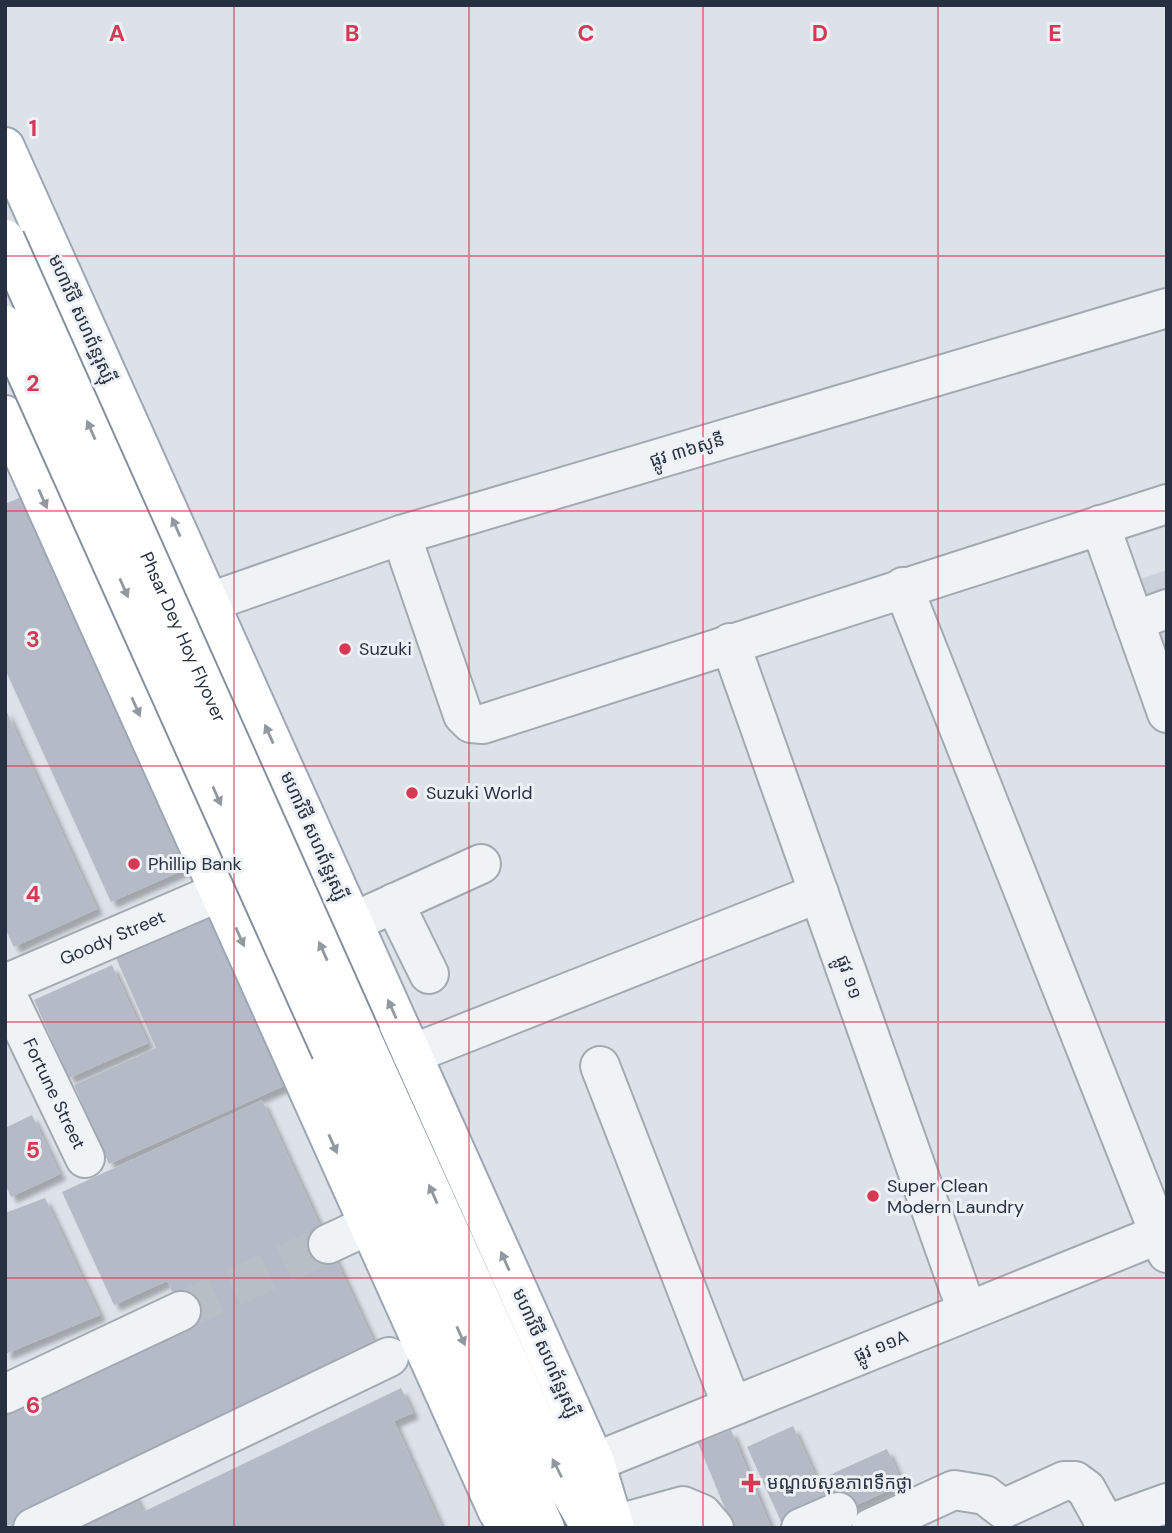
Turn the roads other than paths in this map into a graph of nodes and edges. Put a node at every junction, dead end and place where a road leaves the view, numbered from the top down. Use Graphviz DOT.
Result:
graph roads {
  1 [pos="5,147"];
  2 [pos="5,239"];
  3 [pos="1167,308"];
  4 [pos="5,325"];
  5 [pos="106,373"];
  6 [pos="5,415"];
  7 [pos="15,463"];
  8 [pos="1167,504"];
  9 [pos="1100,525"];
  10 [pos="401,535"];
  11 [pos="903,587"];
  12 [pos="210,602"];
  13 [pos="1150,615"];
  14 [pos="730,643"];
  15 [pos="1166,706"];
  16 [pos="481,864"];
  17 [pos="219,891"];
  18 [pos="819,893"];
  19 [pos="394,903"];
  20 [pos="353,922"];
  21 [pos="429,974"];
  22 [pos="5,984"];
  23 [pos="5,991"];
  24 [pos="346,1043"];
  25 [pos="412,1054"];
  26 [pos="600,1066"];
  27 [pos="85,1158"];
  28 [pos="369,1225"];
  29 [pos="1164,1239"];
  30 [pos="328,1244"];
  31 [pos="181,1311"];
  32 [pos="967,1311"];
  33 [pos="389,1357"];
  34 [pos="5,1394"];
  35 [pos="732,1406"];
  36 [pos="595,1462"];
  37 [pos="1167,1503"];
  38 [pos="1008,1518"];
  39 [pos="854,1520"];
  40 [pos="1107,1526"];
  41 [pos="606,1527"];
  42 [pos="33,1528"];
  43 [pos="508,1528"];
  44 [pos="545,1528"];
  45 [pos="714,1528"];
  46 [pos="801,1528"];
  1 -- 5 [label="main road, មហាវិថី សហព័ន្ធរុស្ស៊ី"];
  24 -- 2 [label="main road, Phsar Dey Hoy Flyover, one-way, bridge"];
  3 -- 10 [label="street, ផ្លូវ ៣៦សូនី"];
  4 -- 24 [label="main road, Phsar Dey Hoy Flyover, one-way, bridge"];
  5 -- 6 [label="main road"];
  12 -- 5 [label="main road, មហាវិថី សហព័ន្ធរុស្ស៊ី, one-way"];
  6 -- 7 [label="main road"];
  7 -- 17 [label="main road, one-way"];
  8 -- 9 [label="street"];
  9 -- 11 [label="street"];
  9 -- 13 [label="street"];
  10 -- 12 [label="street, ផ្លូវ ៣៦សូនី"];
  10 -- 14 [label="street"];
  11 -- 14 [label="street"];
  11 -- 29 [label="street"];
  20 -- 12 [label="main road, មហាវិថី សហព័ន្ធរុស្ស៊ី, one-way"];
  13 -- 15 [label="street"];
  14 -- 18 [label="street, ផ្លូវ ១១"];
  16 -- 19 [label="street"];
  17 -- 22 [label="street, Goody Street"];
  17 -- 28 [label="main road, one-way"];
  18 -- 25 [label="street"];
  18 -- 32 [label="street, ផ្លូវ ១១"];
  19 -- 20 [label="street"];
  19 -- 21 [label="street"];
  25 -- 20 [label="main road, មហាវិថី សហព័ន្ធរុស្ស៊ី, one-way"];
  23 -- 27 [label="street, Fortune Street"];
  41 -- 24 [label="main road, one-way"];
  24 -- 44 [label="main road, one-way"];
  36 -- 25 [label="main road, មហាវិថី សហព័ន្ធរុស្ស៊ី, one-way"];
  26 -- 35 [label="street"];
  28 -- 30 [label="street"];
  28 -- 43 [label="main road"];
  29 -- 32 [label="street, ផ្លូវ ១១A"];
  31 -- 34 [label="street"];
  32 -- 35 [label="street, ផ្លូវ ១១A"];
  33 -- 42 [label="street"];
  35 -- 36 [label="street, ផ្លូវ ១១A"];
  36 -- 41 [label="main road, មហាវិថី សហព័ន្ធរុស្ស៊ី"];
  37 -- 40 [label="street"];
  38 -- 39 [label="street"];
  38 -- 40 [label="street"];
  39 -- 46 [label="street"];
  41 -- 45 [label="street"];
}
